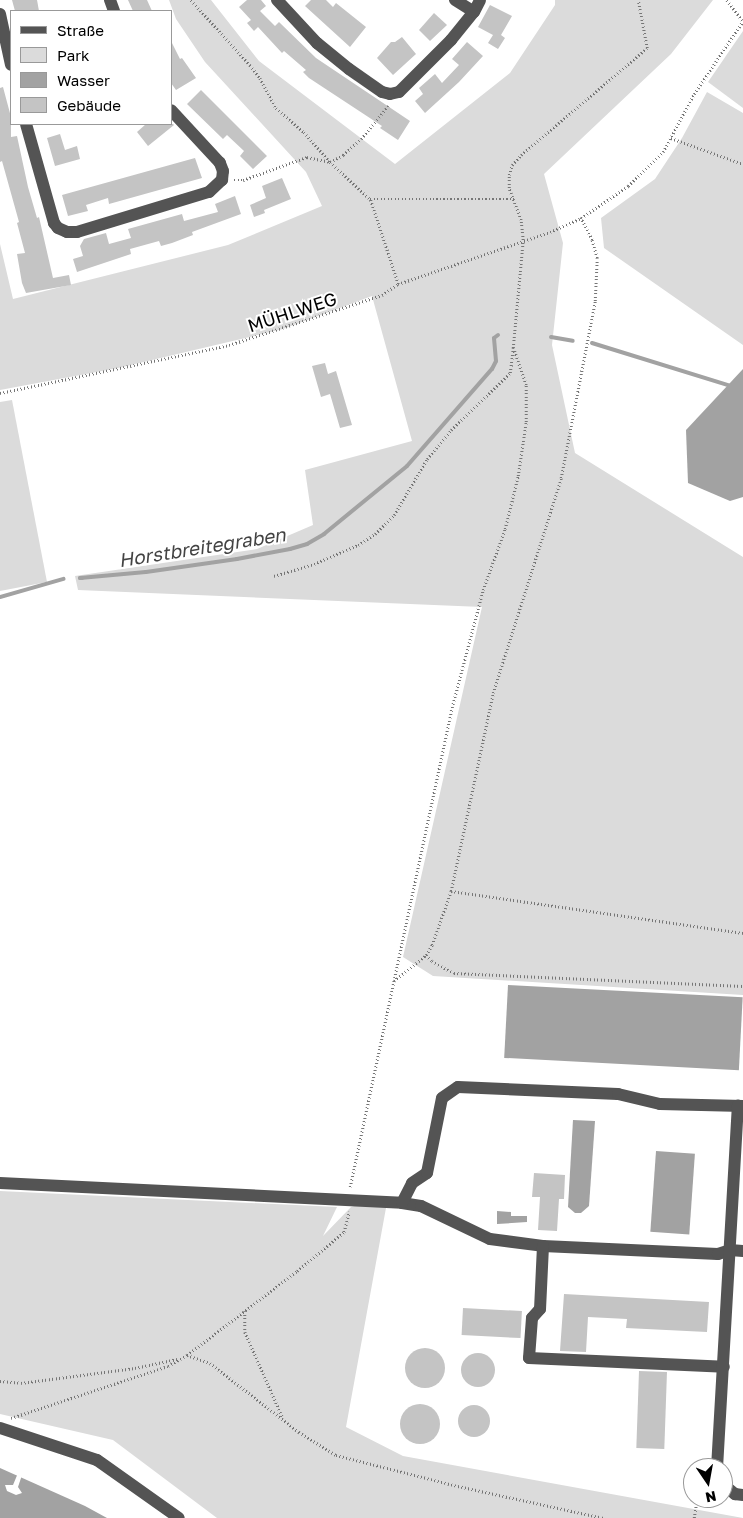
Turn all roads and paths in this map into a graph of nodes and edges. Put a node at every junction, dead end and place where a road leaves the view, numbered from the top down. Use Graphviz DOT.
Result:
graph roads {
  1 [pos="190,0"];
  2 [pos="277,0"];
  3 [pos="455,0"];
  4 [pos="480,0"];
  5 [pos="638,0"];
  6 [pos="726,0"];
  7 [pos="474,12"];
  8 [pos="0,14"];
  9 [pos="743,21"];
  10 [pos="10,60"];
  11 [pos="399,92"];
  12 [pos="172,111"];
  13 [pos="26,125"];
  14 [pos="671,138"];
  15 [pos="330,162"];
  16 [pos="743,164"];
  17 [pos="243,180"];
  18 [pos="370,199"];
  19 [pos="514,199"];
  20 [pos="581,218"];
  21 [pos="523,240"];
  22 [pos="398,284"];
  23 [pos="513,348"];
  24 [pos="0,392"];
  25 [pos="274,576"];
  26 [pos="451,891"];
  27 [pos="743,934"];
  28 [pos="426,955"];
  29 [pos="393,982"];
  30 [pos="743,986"];
  31 [pos="740,1106"];
  32 [pos="0,1183"];
  33 [pos="347,1201"];
  34 [pos="402,1203"];
  35 [pos="543,1246"];
  36 [pos="737,1250"];
  37 [pos="246,1310"];
  38 [pos="187,1355"];
  39 [pos="724,1367"];
  40 [pos="0,1381"];
  41 [pos="9,1418"];
  42 [pos="283,1419"];
  43 [pos="0,1428"];
  44 [pos="718,1458"];
  45 [pos="179,1518"];
  46 [pos="604,1518"];
  1 -- 15 [label="path"];
  2 -- 11 [label="street"];
  3 -- 7 [label="street"];
  4 -- 7 [label="street"];
  5 -- 19 [label="path"];
  6 -- 9 [label="path"];
  7 -- 11 [label="street"];
  8 -- 10 [label="street"];
  9 -- 14 [label="path, MÜHLWEG"];
  11 -- 15 [label="path"];
  12 -- 13 [label="street"];
  14 -- 16 [label="path"];
  14 -- 20 [label="path, MÜHLWEG"];
  15 -- 17 [label="path"];
  15 -- 18 [label="path"];
  18 -- 19 [label="path"];
  18 -- 22 [label="path"];
  19 -- 21 [label="path"];
  20 -- 21 [label="path, MÜHLWEG"];
  20 -- 26 [label="path"];
  21 -- 22 [label="path, MÜHLWEG"];
  21 -- 23 [label="path"];
  22 -- 24 [label="path, MÜHLWEG"];
  23 -- 25 [label="path"];
  23 -- 29 [label="path"];
  26 -- 27 [label="path"];
  26 -- 28 [label="path"];
  28 -- 29 [label="path"];
  28 -- 30 [label="path"];
  29 -- 33 [label="path"];
  31 -- 34 [label="street"];
  31 -- 36 [label="street"];
  32 -- 33 [label="street"];
  33 -- 34 [label="street"];
  33 -- 37 [label="path"];
  34 -- 35 [label="street"];
  35 -- 36 [label="street"];
  35 -- 39 [label="street"];
  36 -- 39 [label="street"];
  37 -- 38 [label="path"];
  37 -- 42 [label="path"];
  38 -- 40 [label="path"];
  38 -- 41 [label="path"];
  38 -- 42 [label="path"];
  39 -- 44 [label="street"];
  42 -- 46 [label="path"];
  43 -- 45 [label="street"];
}
